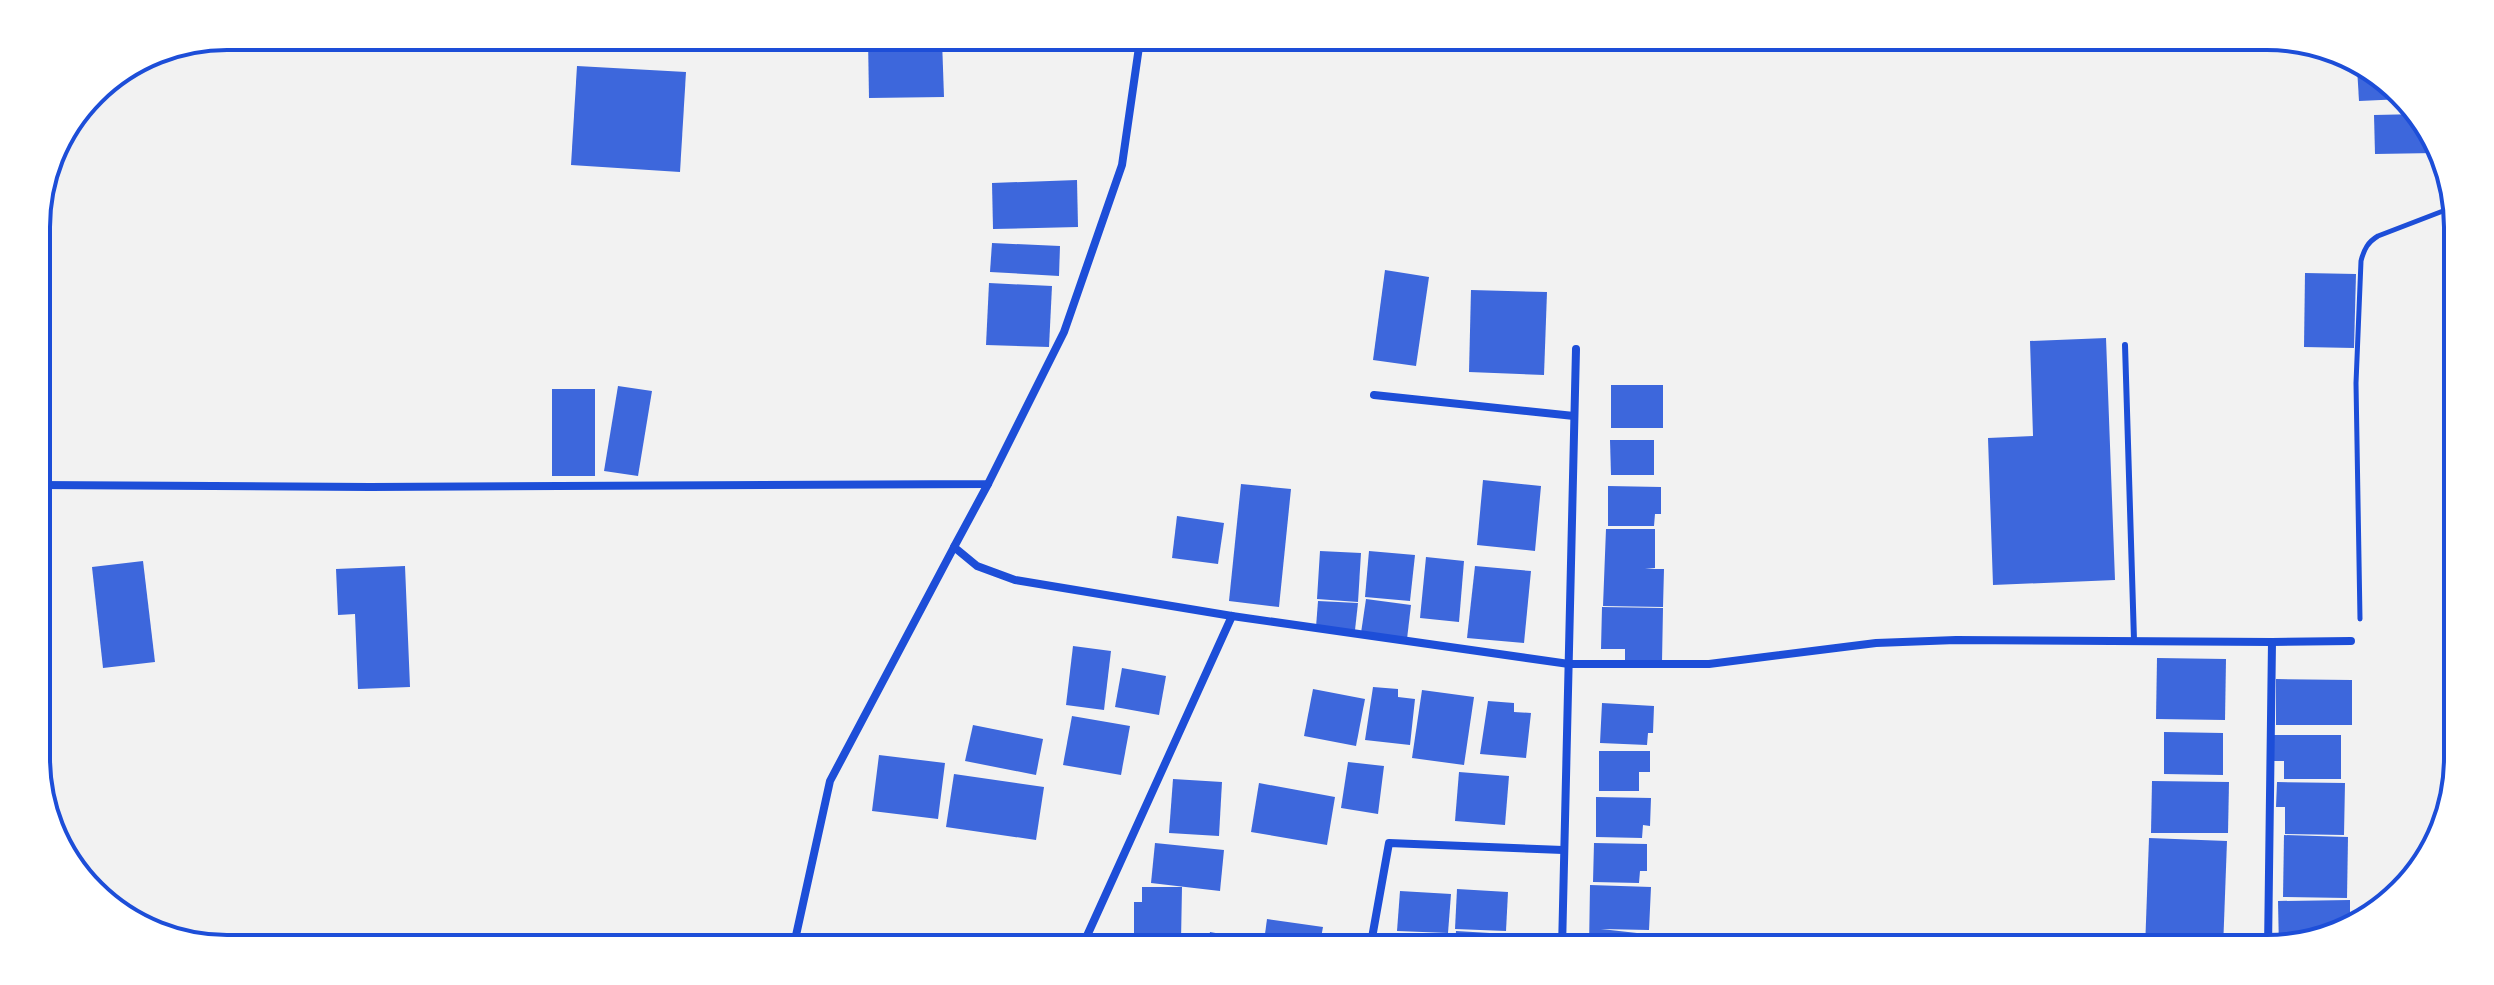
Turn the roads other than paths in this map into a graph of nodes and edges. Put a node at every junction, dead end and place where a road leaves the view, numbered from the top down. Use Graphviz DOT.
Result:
graph roads {
  1 [pos="1139,50"];
  2 [pos="2125,345"];
  3 [pos="1576,349"];
  4 [pos="1374,395"];
  5 [pos="1574,416"];
  6 [pos="988,484"];
  7 [pos="50,485"];
  8 [pos="954,547"];
  9 [pos="1232,616"];
  10 [pos="2134,640"];
  11 [pos="2351,641"];
  12 [pos="2272,642"];
  13 [pos="1569,664"];
  14 [pos="1563,850"];
  15 [pos="796,935"];
  16 [pos="1087,935"];
  17 [pos="1373,935"];
  18 [pos="1562,935"];
  19 [pos="2268,935"];
  1 -- 6 [label="street"];
  2 -- 10 [label="lane"];
  3 -- 5 [label="street"];
  4 -- 5 [label="street"];
  5 -- 13 [label="street"];
  6 -- 7 [label="street"];
  6 -- 8 [label="street"];
  8 -- 9 [label="street"];
  8 -- 15 [label="street"];
  9 -- 13 [label="street"];
  9 -- 16 [label="street"];
  10 -- 12 [label="street"];
  10 -- 13 [label="street"];
  11 -- 12 [label="street"];
  12 -- 19 [label="street"];
  13 -- 14 [label="street"];
  14 -- 17 [label="street"];
  14 -- 18 [label="street"];
}
